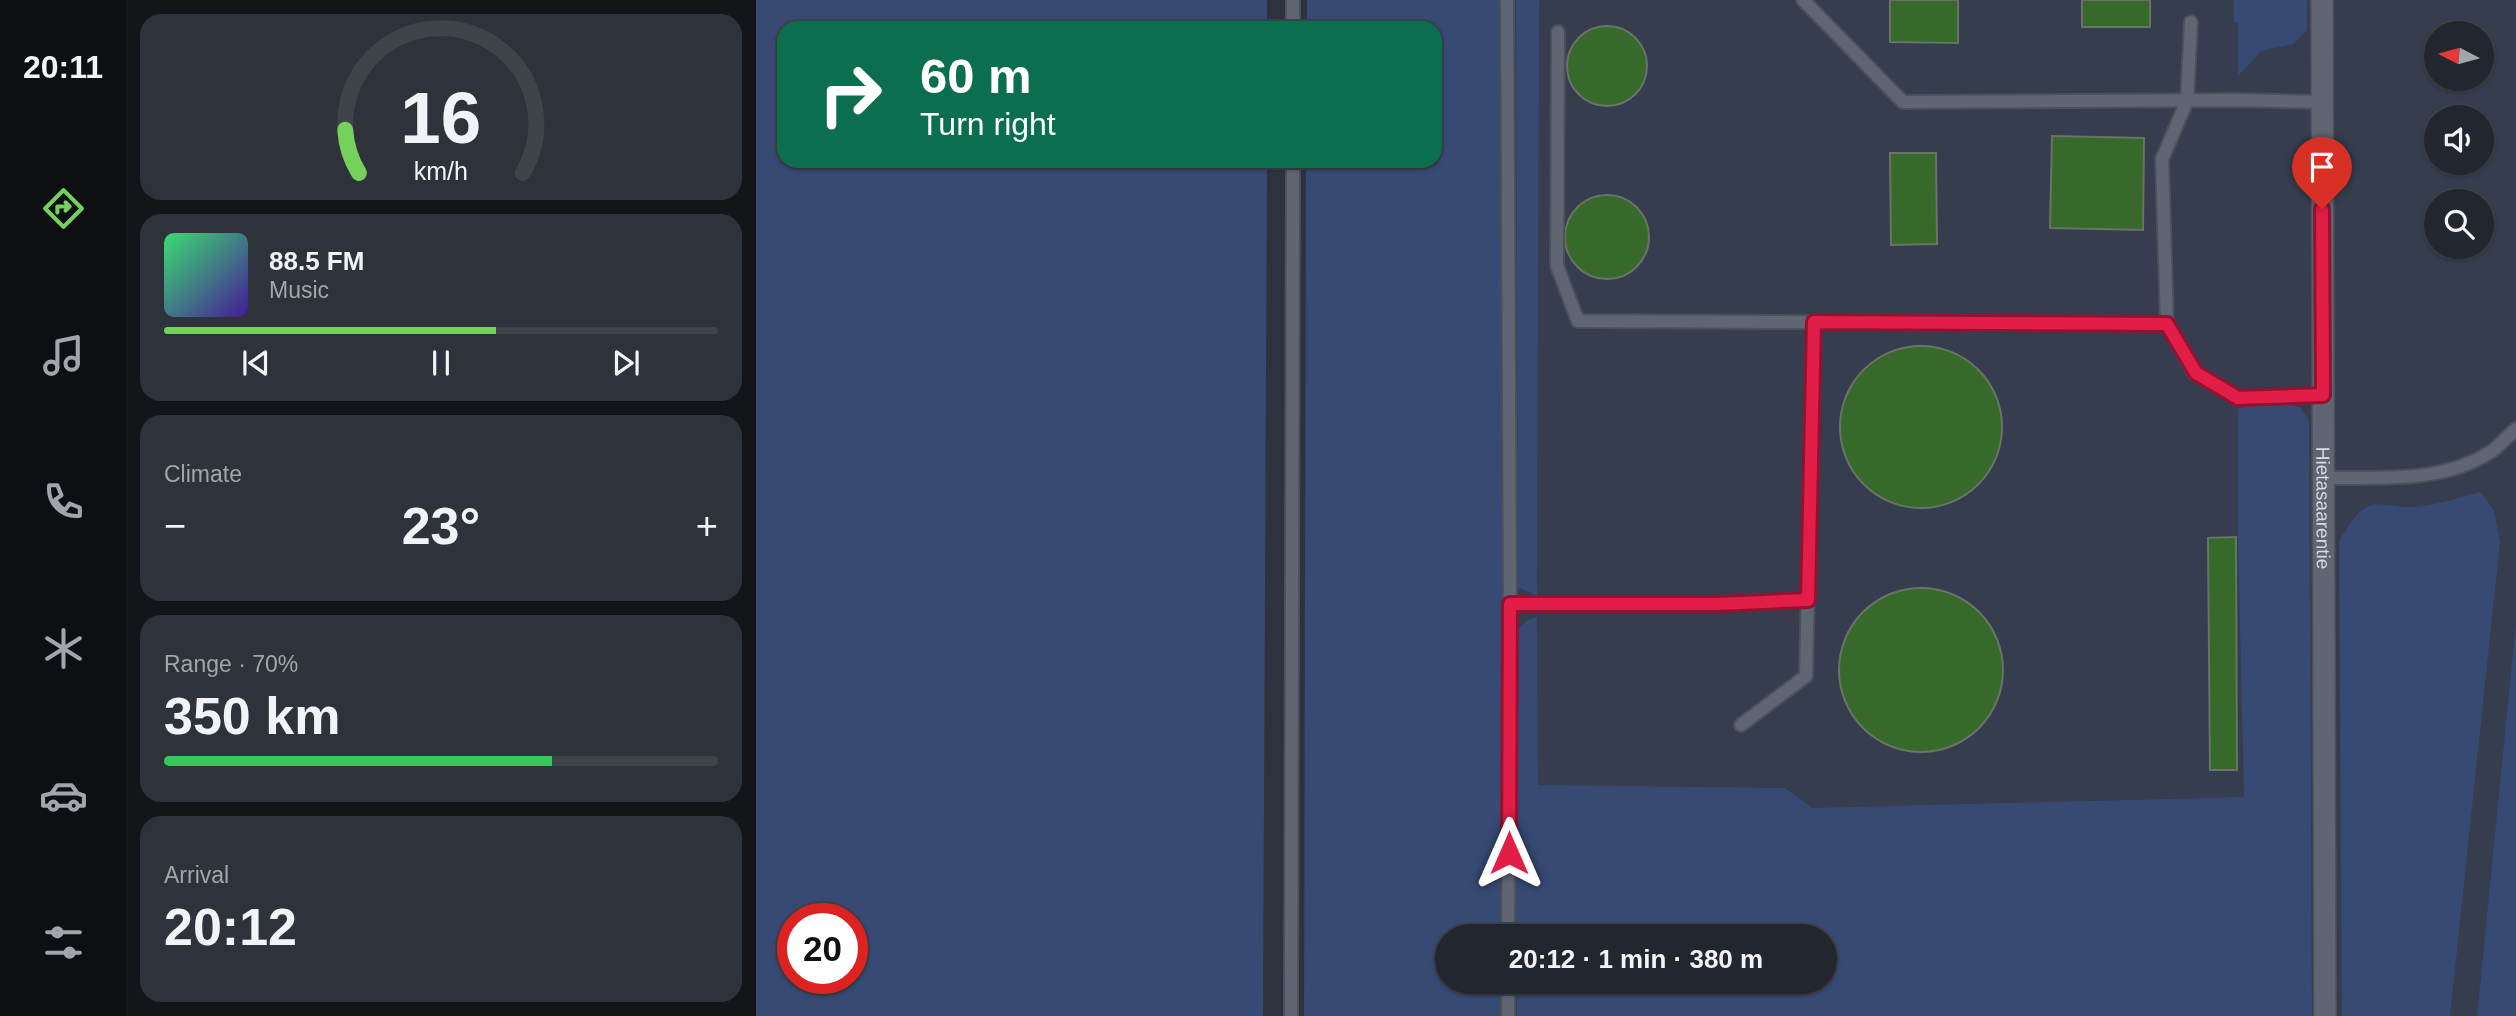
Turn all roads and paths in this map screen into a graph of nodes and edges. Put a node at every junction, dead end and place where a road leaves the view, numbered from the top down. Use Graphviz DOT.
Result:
graph roads {
  1 [pos="1293,0"];
  2 [pos="1507,0"];
  3 [pos="1803,0"];
  4 [pos="2322,0"];
  5 [pos="1293,21"];
  6 [pos="2191,22"];
  7 [pos="1558,32"];
  8 [pos="2186,101"];
  9 [pos="2322,102"];
  10 [pos="1293,168"];
  11 [pos="1814,322"];
  12 [pos="2167,324"];
  13 [pos="2323,395"];
  14 [pos="2516,429"];
  15 [pos="2323,478"];
  16 [pos="1808,600"];
  17 [pos="1510,604"];
  18 [pos="1741,725"];
  19 [pos="1508,924"];
  20 [pos="1508,994"];
  21 [pos="1291,1016"];
  22 [pos="1508,1016"];
  23 [pos="2325,1016"];
  1 -- 5 [label="lane"];
  2 -- 17 [label="lane"];
  3 -- 8 [label="lane"];
  4 -- 9 [label="street, Hietasaarentie"];
  6 -- 8 [label="lane"];
  7 -- 11 [label="lane"];
  8 -- 9 [label="lane"];
  8 -- 12 [label="lane"];
  9 -- 13 [label="street, Hietasaarentie"];
  10 -- 21 [label="lane"];
  11 -- 12 [label="lane"];
  11 -- 16 [label="lane"];
  12 -- 13 [label="lane"];
  13 -- 15 [label="street, Hietasaarentie"];
  14 -- 15 [label="lane"];
  15 -- 23 [label="street, Hietasaarentie"];
  16 -- 17 [label="lane"];
  16 -- 18 [label="lane"];
  17 -- 19 [label="lane"];
  20 -- 22 [label="lane"];
}
